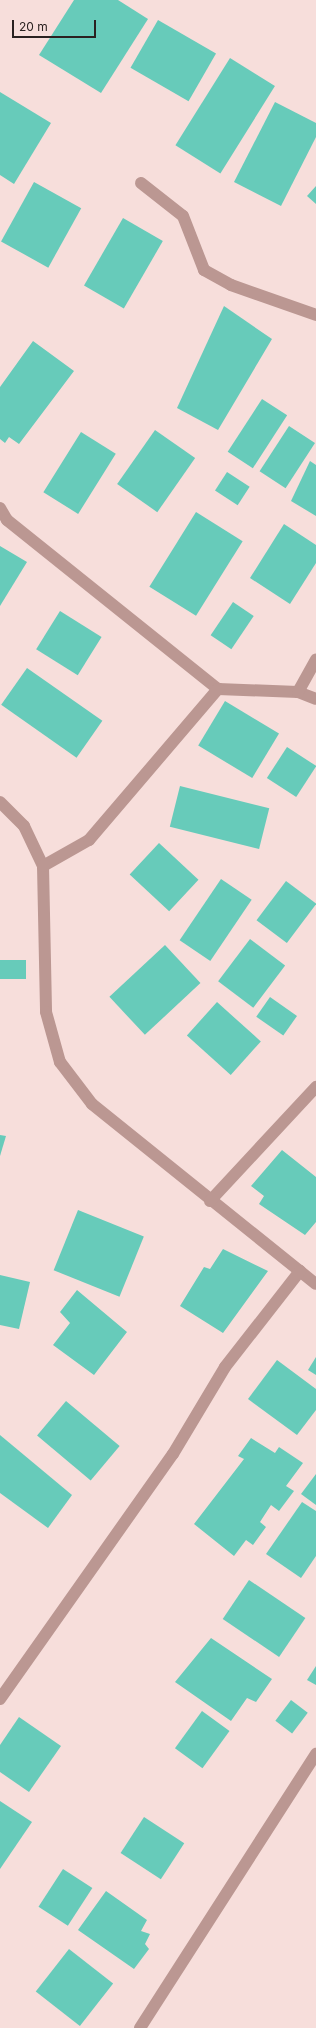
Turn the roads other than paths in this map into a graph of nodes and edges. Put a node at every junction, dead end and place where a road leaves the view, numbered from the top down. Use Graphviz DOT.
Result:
graph roads {
  1 [pos="141,183"];
  2 [pos="316,315"];
  3 [pos="0,508"];
  4 [pos="316,660"];
  5 [pos="218,689"];
  6 [pos="298,692"];
  7 [pos="316,699"];
  8 [pos="0,802"];
  9 [pos="43,866"];
  10 [pos="316,1087"];
  11 [pos="210,1201"];
  12 [pos="300,1271"];
  13 [pos="316,1284"];
  14 [pos="0,1699"];
  15 [pos="316,1754"];
  16 [pos="140,2028"];
  1 -- 2 [label="street"];
  3 -- 5 [label="street"];
  4 -- 6 [label="street"];
  5 -- 6 [label="street"];
  5 -- 9 [label="street"];
  6 -- 7 [label="street"];
  8 -- 9 [label="street"];
  9 -- 11 [label="street"];
  10 -- 11 [label="street"];
  11 -- 12 [label="street"];
  12 -- 13 [label="street"];
  12 -- 14 [label="street"];
  15 -- 16 [label="street"];
}
